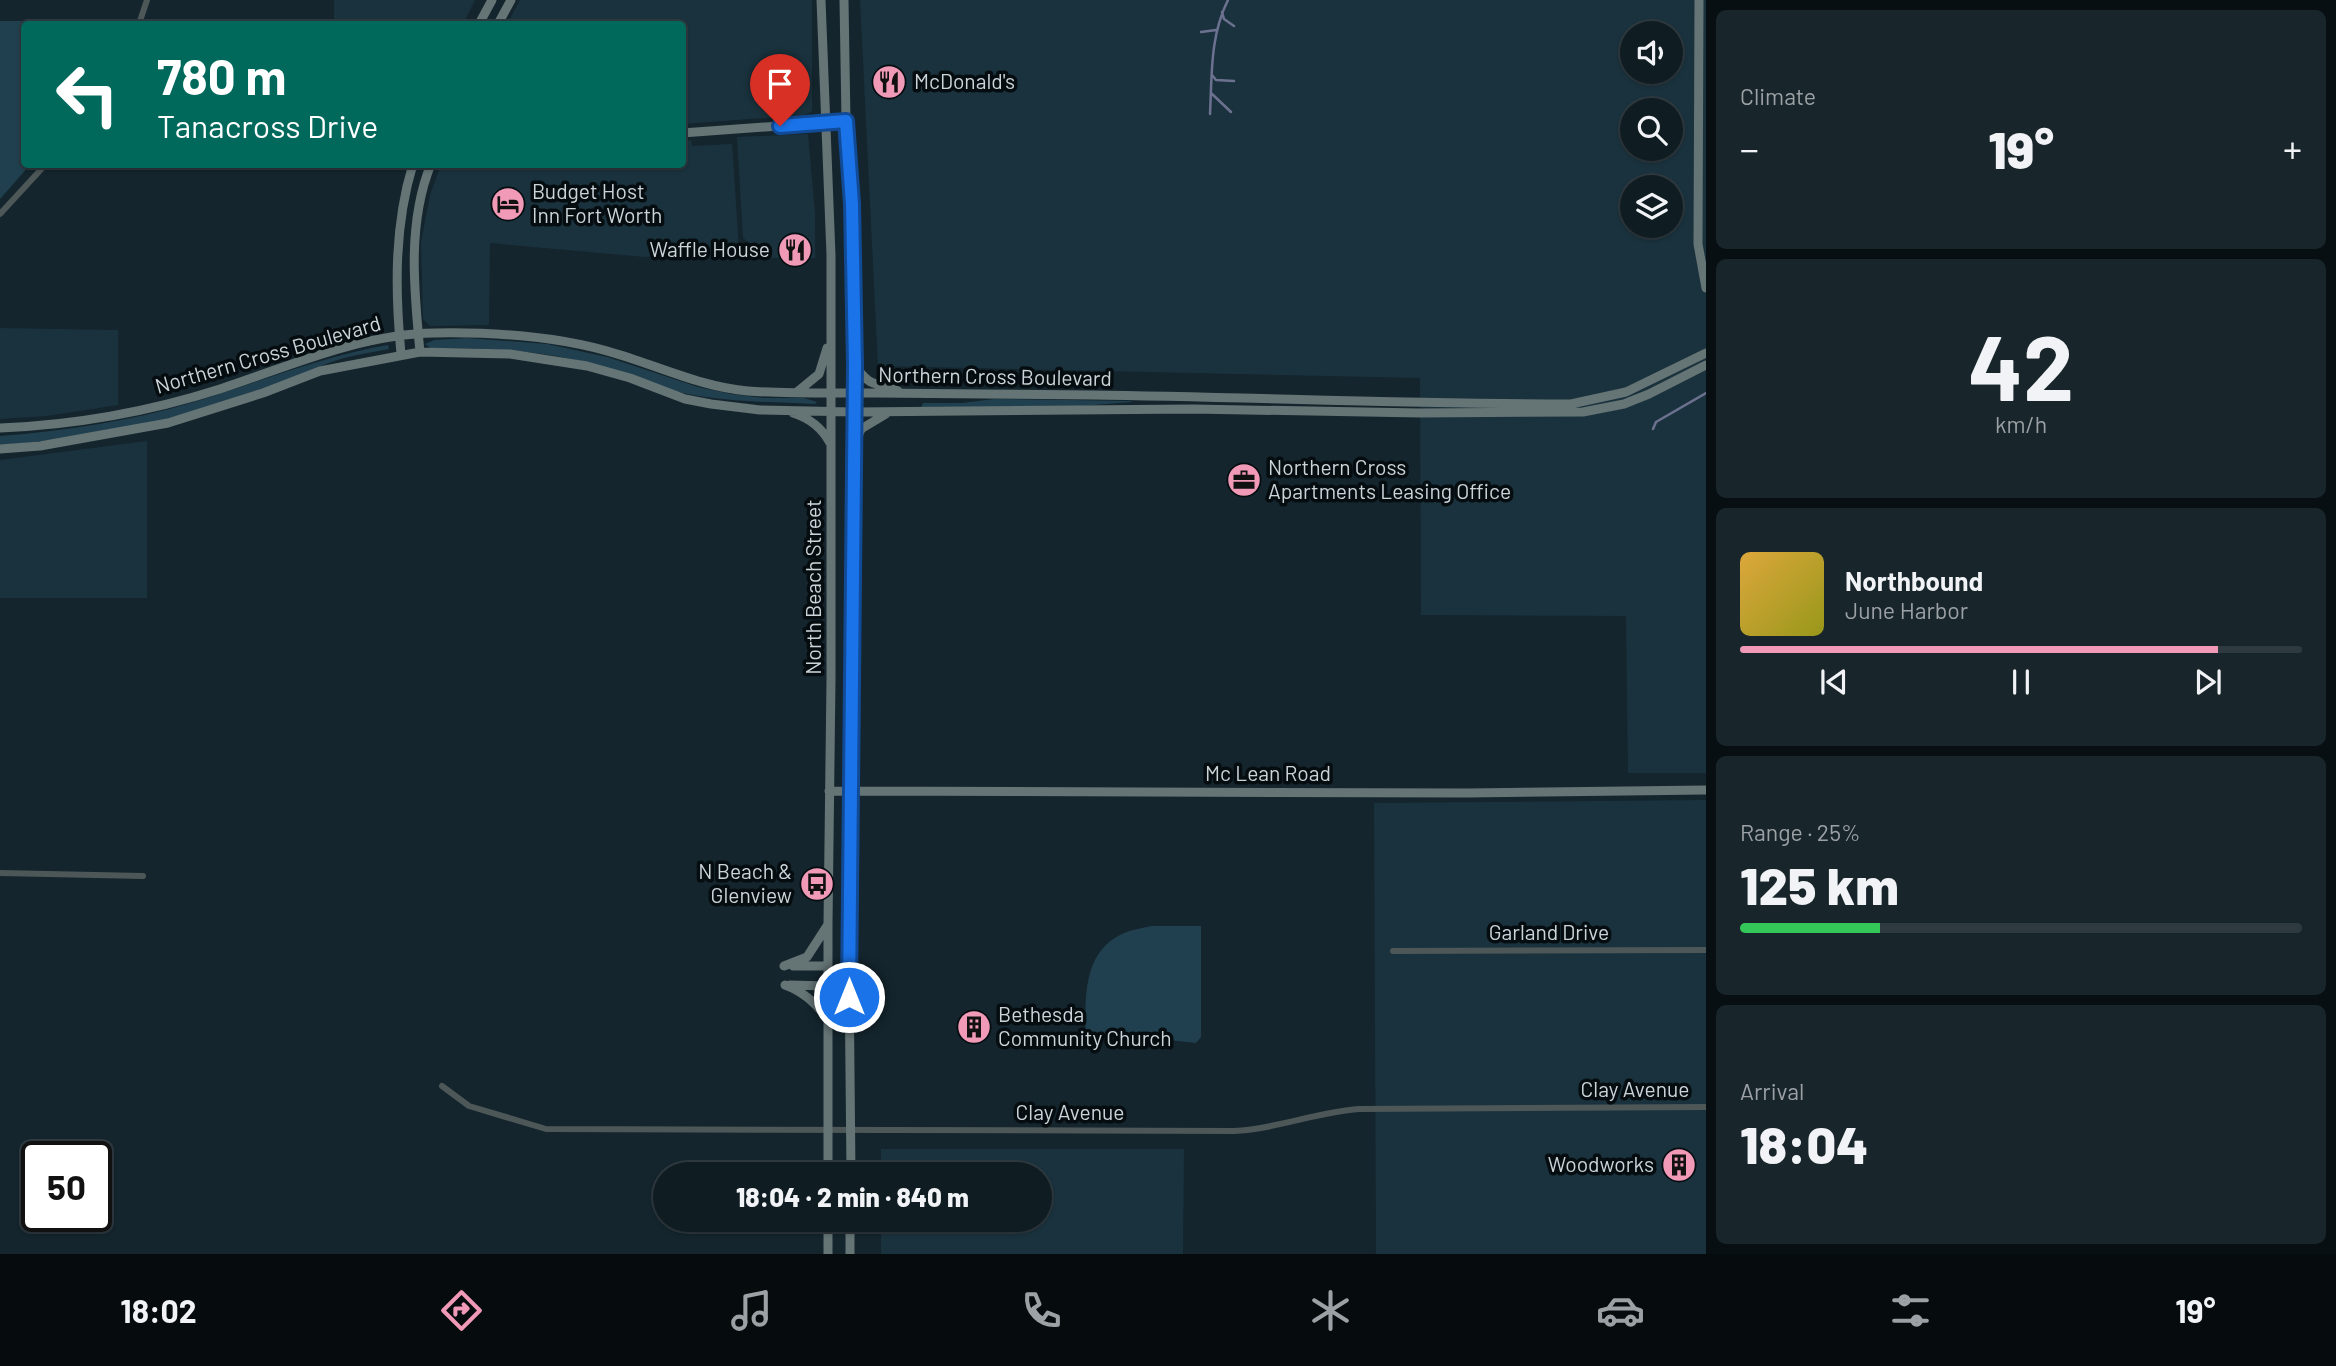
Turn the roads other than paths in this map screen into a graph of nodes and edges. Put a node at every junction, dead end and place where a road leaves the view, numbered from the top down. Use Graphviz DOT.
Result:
graph roads {
  1 [pos="148,0"];
  2 [pos="492,0"];
  3 [pos="511,0"];
  4 [pos="821,0"];
  5 [pos="844,0"];
  6 [pos="1699,0"];
  7 [pos="140,21"];
  8 [pos="481,21"];
  9 [pos="500,21"];
  10 [pos="846,121"];
  11 [pos="825,123"];
  12 [pos="686,133"];
  13 [pos="42,168"];
  14 [pos="412,168"];
  15 [pos="430,168"];
  16 [pos="0,214"];
  17 [pos="1706,288"];
  18 [pos="831,326"];
  19 [pos="418,334"];
  20 [pos="399,336"];
  21 [pos="420,352"];
  22 [pos="1706,353"];
  23 [pos="401,354"];
  24 [pos="855,365"];
  25 [pos="1706,365"];
  26 [pos="797,392"];
  27 [pos="831,393"];
  28 [pos="854,393"];
  29 [pos="903,393"];
  30 [pos="1210,397"];
  31 [pos="1210,409"];
  32 [pos="785,410"];
  33 [pos="831,411"];
  34 [pos="854,412"];
  35 [pos="891,412"];
  36 [pos="0,428"];
  37 [pos="832,447"];
  38 [pos="0,449"];
  39 [pos="853,449"];
  40 [pos="829,790"];
  41 [pos="1706,790"];
  42 [pos="852,791"];
  43 [pos="0,873"];
  44 [pos="143,876"];
  45 [pos="828,924"];
  46 [pos="1706,950"];
  47 [pos="1392,951"];
  48 [pos="828,966"];
  49 [pos="828,986"];
  50 [pos="828,1022"];
  51 [pos="442,1086"];
  52 [pos="1706,1107"];
  53 [pos="828,1131"];
  54 [pos="851,1131"];
  55 [pos="828,1162"];
  56 [pos="851,1162"];
  57 [pos="828,1232"];
  58 [pos="850,1232"];
  59 [pos="828,1254"];
  60 [pos="850,1254"];
  1 -- 7 [label="street"];
  2 -- 8 [label="street"];
  3 -- 9 [label="street"];
  4 -- 11 [label="street, North Beach Street"];
  5 -- 10 [label="street, North Beach Street"];
  6 -- 17 [label="street"];
  10 -- 11 [label="street"];
  10 -- 24 [label="street, North Beach Street"];
  11 -- 12 [label="street"];
  11 -- 18 [label="street, North Beach Street"];
  13 -- 16 [label="street"];
  14 -- 20 [label="street"];
  15 -- 19 [label="street"];
  18 -- 26 [label="street"];
  18 -- 27 [label="street, North Beach Street"];
  19 -- 20 [label="street, Northern Cross Boulevard"];
  19 -- 21 [label="street"];
  19 -- 26 [label="street, Northern Cross Boulevard"];
  20 -- 23 [label="street"];
  20 -- 36 [label="street, Northern Cross Boulevard"];
  21 -- 23 [label="street, Northern Cross Boulevard"];
  21 -- 32 [label="street, Northern Cross Boulevard"];
  22 -- 30 [label="street, Northern Cross Boulevard"];
  23 -- 38 [label="street, Northern Cross Boulevard"];
  24 -- 28 [label="street, North Beach Street"];
  24 -- 29 [label="street"];
  25 -- 31 [label="street, Northern Cross Boulevard"];
  26 -- 27 [label="street, Northern Cross Boulevard"];
  27 -- 28 [label="street, Northern Cross Boulevard"];
  27 -- 33 [label="street, North Beach Street"];
  28 -- 29 [label="street, Northern Cross Boulevard"];
  28 -- 34 [label="street, North Beach Street"];
  29 -- 30 [label="street, Northern Cross Boulevard"];
  30 -- 31 [label="street"];
  31 -- 35 [label="street, Northern Cross Boulevard"];
  32 -- 33 [label="street, Northern Cross Boulevard"];
  32 -- 37 [label="street"];
  33 -- 34 [label="street, Northern Cross Boulevard"];
  33 -- 37 [label="street, North Beach Street"];
  34 -- 35 [label="street, Northern Cross Boulevard"];
  34 -- 39 [label="street, North Beach Street"];
  35 -- 39 [label="street"];
  37 -- 40 [label="street, North Beach Street"];
  39 -- 42 [label="street, North Beach Street"];
  40 -- 42 [label="street, Mc Lean Road"];
  40 -- 45 [label="street, North Beach Street"];
  41 -- 42 [label="street, Mc Lean Road"];
  42 -- 54 [label="street, North Beach Street"];
  43 -- 44 [label="street"];
  45 -- 48 [label="street, North Beach Street"];
  45 -- 48 [label="street"];
  46 -- 47 [label="street, Garland Drive"];
  48 -- 49 [label="street, North Beach Street"];
  49 -- 50 [label="street, North Beach Street"];
  49 -- 50 [label="street"];
  50 -- 53 [label="street, North Beach Street"];
  51 -- 53 [label="street, Clay Avenue"];
  52 -- 54 [label="street, Clay Avenue"];
  53 -- 54 [label="street, Clay Avenue"];
  53 -- 55 [label="street, North Beach Street"];
  54 -- 56 [label="street, North Beach Street"];
  57 -- 59 [label="street"];
  58 -- 60 [label="street"];
}
